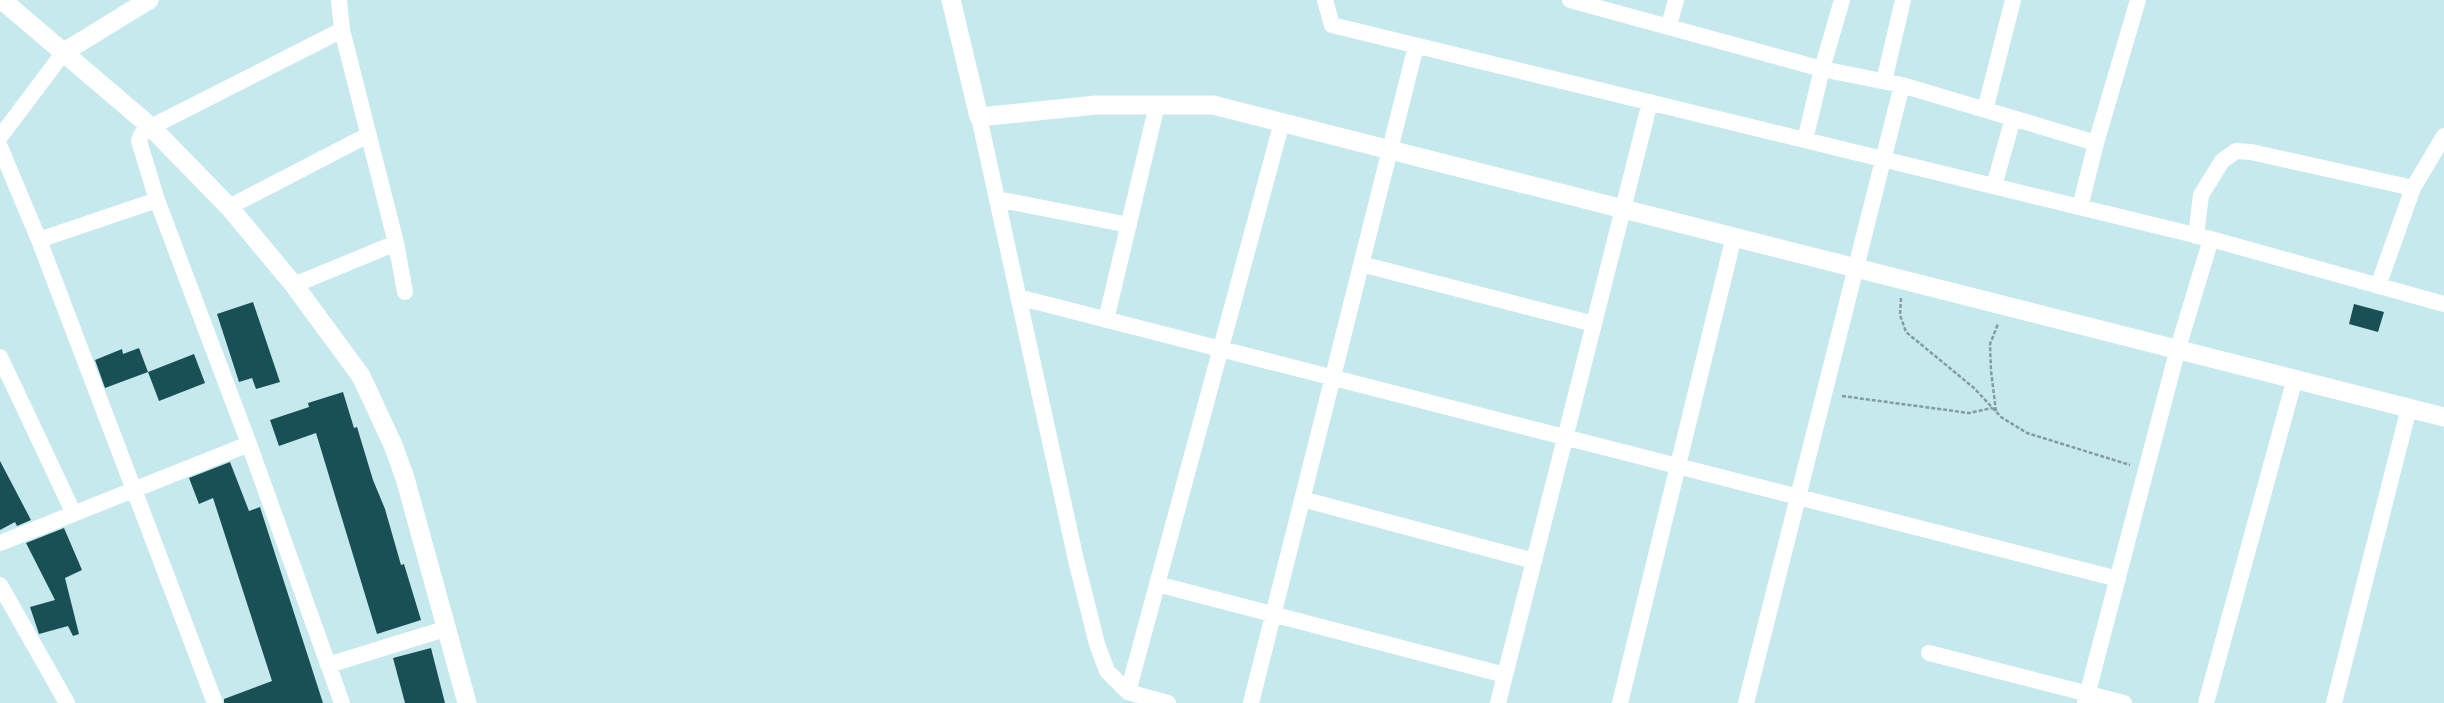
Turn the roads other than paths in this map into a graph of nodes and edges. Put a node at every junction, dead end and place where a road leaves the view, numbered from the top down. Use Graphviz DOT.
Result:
graph roads {
  1 [pos="2,0"];
  2 [pos="149,0"];
  3 [pos="338,0"];
  4 [pos="951,0"];
  5 [pos="1325,0"];
  6 [pos="1570,0"];
  7 [pos="1676,0"];
  8 [pos="1842,0"];
  9 [pos="1903,0"];
  10 [pos="2013,0"];
  11 [pos="2138,0"];
  12 [pos="1593,3"];
  13 [pos="1669,26"];
  14 [pos="342,30"];
  15 [pos="1416,46"];
  16 [pos="64,52"];
  17 [pos="1822,69"];
  18 [pos="1884,81"];
  19 [pos="1902,85"];
  20 [pos="1650,102"];
  21 [pos="1157,105"];
  22 [pos="1985,110"];
  23 [pos="979,117"];
  24 [pos="2013,118"];
  25 [pos="1282,122"];
  26 [pos="151,127"];
  27 [pos="368,135"];
  28 [pos="0,137"];
  29 [pos="1805,140"];
  30 [pos="2096,143"];
  31 [pos="2442,144"];
  32 [pos="0,147"];
  33 [pos="1390,150"];
  34 [pos="1884,159"];
  35 [pos="1994,186"];
  36 [pos="2413,188"];
  37 [pos="996,199"];
  38 [pos="157,200"];
  39 [pos="229,206"];
  40 [pos="2080,207"];
  41 [pos="1623,208"];
  42 [pos="1129,225"];
  43 [pos="1734,236"];
  44 [pos="2203,237"];
  45 [pos="39,240"];
  46 [pos="396,243"];
  47 [pos="1361,264"];
  48 [pos="1856,267"];
  49 [pos="294,285"];
  50 [pos="2378,286"];
  51 [pos="404,292"];
  52 [pos="1018,297"];
  53 [pos="2444,304"];
  54 [pos="1106,320"];
  55 [pos="1594,324"];
  56 [pos="2178,348"];
  57 [pos="1220,349"];
  58 [pos="0,357"];
  59 [pos="1333,378"];
  60 [pos="2295,378"];
  61 [pos="2409,408"];
  62 [pos="2444,417"];
  63 [pos="1565,437"];
  64 [pos="248,444"];
  65 [pos="1678,466"];
  66 [pos="135,489"];
  67 [pos="1798,497"];
  68 [pos="1302,499"];
  69 [pos="74,514"];
  70 [pos="0,543"];
  71 [pos="1534,561"];
  72 [pos="2118,578"];
  73 [pos="1157,584"];
  74 [pos="0,586"];
  75 [pos="1273,616"];
  76 [pos="448,628"];
  77 [pos="1929,653"];
  78 [pos="328,665"];
  79 [pos="1505,675"];
  80 [pos="1128,692"];
  81 [pos="2086,698"];
  82 [pos="67,703"];
  83 [pos="215,703"];
  84 [pos="342,703"];
  85 [pos="467,703"];
  86 [pos="1168,703"];
  87 [pos="1251,703"];
  88 [pos="1498,703"];
  89 [pos="1620,703"];
  90 [pos="1746,703"];
  91 [pos="2124,703"];
  92 [pos="2206,703"];
  93 [pos="2334,703"];
  1 -- 16 [label="street"];
  2 -- 16 [label="street"];
  3 -- 14 [label="street"];
  4 -- 23 [label="street"];
  5 -- 15 [label="street"];
  6 -- 12 [label="street"];
  7 -- 13 [label="street"];
  8 -- 17 [label="street"];
  9 -- 18 [label="street"];
  10 -- 22 [label="street"];
  11 -- 30 [label="street"];
  12 -- 13 [label="street"];
  13 -- 17 [label="street"];
  14 -- 26 [label="street"];
  14 -- 27 [label="street"];
  15 -- 20 [label="street"];
  15 -- 33 [label="street"];
  16 -- 26 [label="street"];
  16 -- 28 [label="street"];
  17 -- 18 [label="street"];
  17 -- 29 [label="street"];
  18 -- 19 [label="street"];
  19 -- 22 [label="street"];
  19 -- 34 [label="street"];
  20 -- 29 [label="street"];
  20 -- 41 [label="street"];
  21 -- 23 [label="street"];
  21 -- 25 [label="street"];
  21 -- 42 [label="street"];
  22 -- 24 [label="street"];
  23 -- 37 [label="street"];
  24 -- 30 [label="street"];
  24 -- 35 [label="street"];
  25 -- 33 [label="street"];
  25 -- 57 [label="street"];
  26 -- 38 [label="street"];
  26 -- 39 [label="street"];
  27 -- 39 [label="street"];
  27 -- 46 [label="street"];
  29 -- 34 [label="street"];
  30 -- 40 [label="street"];
  31 -- 36 [label="street"];
  32 -- 45 [label="street"];
  33 -- 41 [label="street"];
  33 -- 47 [label="street"];
  34 -- 35 [label="street"];
  34 -- 48 [label="street"];
  35 -- 40 [label="street"];
  36 -- 44 [label="street"];
  36 -- 50 [label="street"];
  37 -- 42 [label="street"];
  37 -- 52 [label="street"];
  38 -- 45 [label="street"];
  38 -- 64 [label="street"];
  39 -- 49 [label="street"];
  40 -- 44 [label="street"];
  41 -- 43 [label="street"];
  41 -- 55 [label="street"];
  42 -- 54 [label="street"];
  43 -- 48 [label="street"];
  43 -- 65 [label="street"];
  44 -- 50 [label="street"];
  44 -- 56 [label="street"];
  45 -- 66 [label="street"];
  46 -- 49 [label="street"];
  46 -- 51 [label="street"];
  47 -- 55 [label="street"];
  47 -- 59 [label="street"];
  48 -- 56 [label="street"];
  48 -- 67 [label="street"];
  49 -- 76 [label="street"];
  50 -- 53 [label="street"];
  52 -- 54 [label="street"];
  52 -- 80 [label="street"];
  54 -- 57 [label="street"];
  55 -- 63 [label="street"];
  56 -- 60 [label="street"];
  56 -- 72 [label="street"];
  57 -- 59 [label="street"];
  57 -- 73 [label="street"];
  58 -- 69 [label="street"];
  59 -- 63 [label="street"];
  59 -- 68 [label="street"];
  60 -- 61 [label="street"];
  60 -- 92 [label="street"];
  61 -- 62 [label="street"];
  61 -- 93 [label="street"];
  63 -- 65 [label="street"];
  63 -- 71 [label="street"];
  64 -- 66 [label="street"];
  64 -- 78 [label="street"];
  65 -- 67 [label="street"];
  65 -- 89 [label="street"];
  66 -- 69 [label="street"];
  66 -- 83 [label="street"];
  67 -- 72 [label="street"];
  67 -- 90 [label="street"];
  68 -- 71 [label="street"];
  68 -- 75 [label="street"];
  69 -- 70 [label="street"];
  71 -- 79 [label="street"];
  72 -- 81 [label="street"];
  73 -- 75 [label="street"];
  73 -- 80 [label="street"];
  74 -- 82 [label="street"];
  75 -- 79 [label="street"];
  75 -- 87 [label="street"];
  76 -- 78 [label="street"];
  76 -- 85 [label="street"];
  77 -- 81 [label="street"];
  78 -- 84 [label="street"];
  79 -- 88 [label="street"];
  80 -- 86 [label="street"];
  81 -- 91 [label="street"];
}
